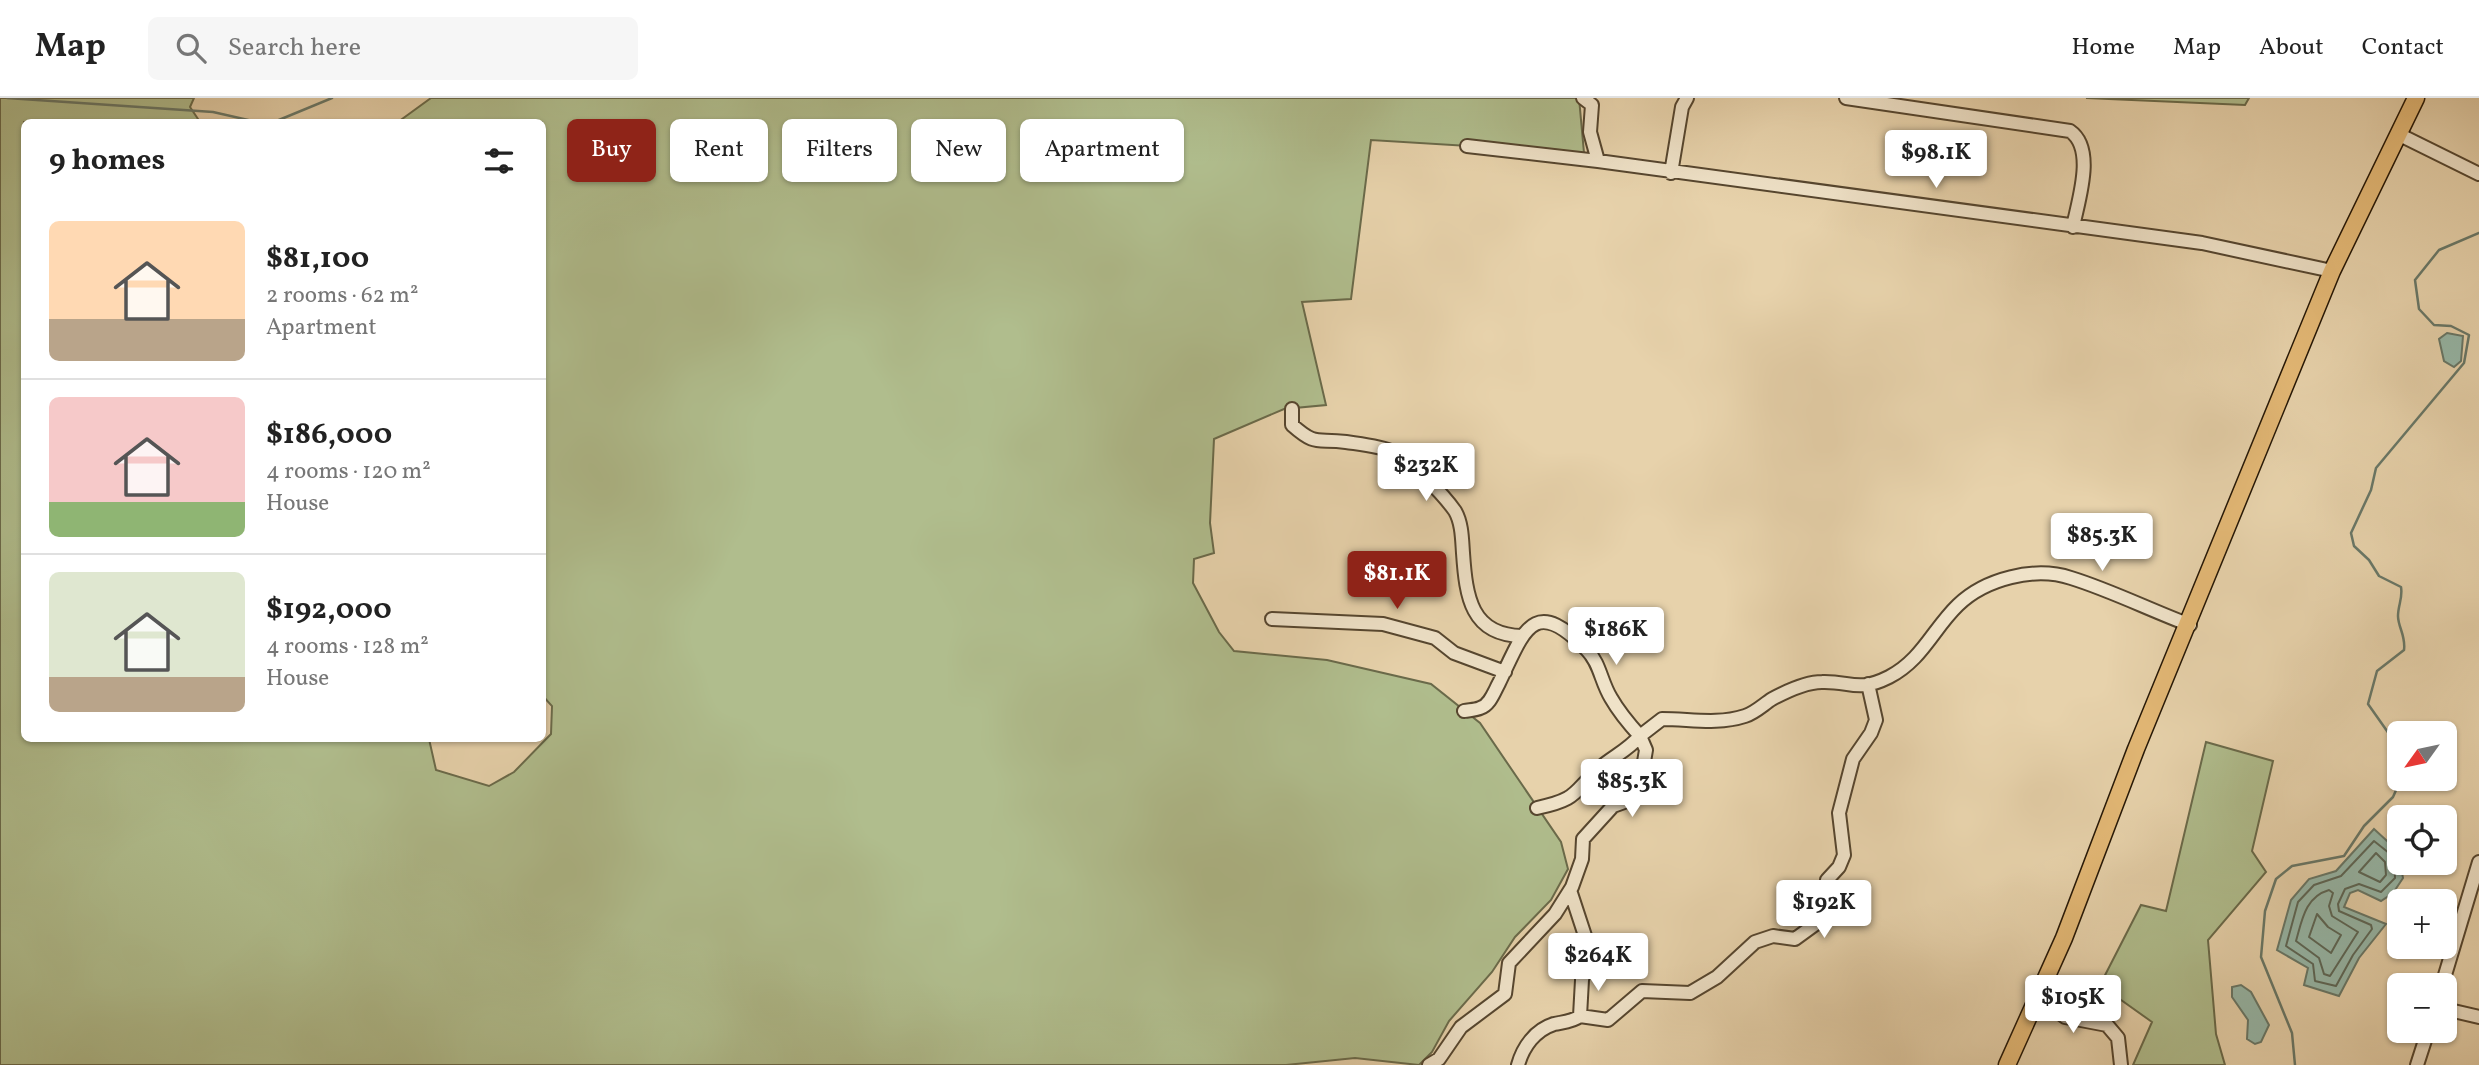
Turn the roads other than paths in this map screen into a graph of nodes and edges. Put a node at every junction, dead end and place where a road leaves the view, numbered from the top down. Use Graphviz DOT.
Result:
graph roads {
  1 [pos="1583,98"];
  2 [pos="1686,98"];
  3 [pos="1846,98"];
  4 [pos="2416,98"];
  5 [pos="2398,134"];
  6 [pos="1467,146"];
  7 [pos="1598,161"];
  8 [pos="1671,173"];
  9 [pos="2479,174"];
  10 [pos="2073,228"];
  11 [pos="2332,271"];
  12 [pos="1292,408"];
  13 [pos="1272,619"];
  14 [pos="2190,625"];
  15 [pos="1522,636"];
  16 [pos="1505,672"];
  17 [pos="1868,684"];
  18 [pos="1464,711"];
  19 [pos="1640,736"];
  20 [pos="1538,808"];
  21 [pos="2479,862"];
  22 [pos="1570,890"];
  23 [pos="2446,973"];
  24 [pos="2039,997"];
  25 [pos="2457,1012"];
  26 [pos="1580,1016"];
  27 [pos="2479,1017"];
  28 [pos="2424,1043"];
  29 [pos="1429,1065"];
  30 [pos="1518,1065"];
  31 [pos="2007,1065"];
  32 [pos="2121,1065"];
  33 [pos="2417,1065"];
  1 -- 7 [label="street"];
  2 -- 8 [label="street"];
  3 -- 10 [label="street"];
  4 -- 5 [label="main road"];
  5 -- 9 [label="street"];
  5 -- 11 [label="main road"];
  6 -- 7 [label="street"];
  7 -- 8 [label="street"];
  8 -- 10 [label="street"];
  10 -- 11 [label="street"];
  11 -- 14 [label="main road"];
  12 -- 15 [label="street"];
  13 -- 16 [label="street"];
  14 -- 17 [label="street"];
  14 -- 24 [label="main road"];
  15 -- 16 [label="street"];
  15 -- 19 [label="street"];
  16 -- 18 [label="street"];
  17 -- 19 [label="street"];
  17 -- 26 [label="street"];
  19 -- 20 [label="street"];
  19 -- 22 [label="street"];
  21 -- 23 [label="street"];
  22 -- 26 [label="street"];
  22 -- 29 [label="street"];
  24 -- 31 [label="main road"];
  24 -- 32 [label="street"];
  25 -- 27 [label="street"];
  26 -- 30 [label="street"];
  28 -- 33 [label="street"];
}
